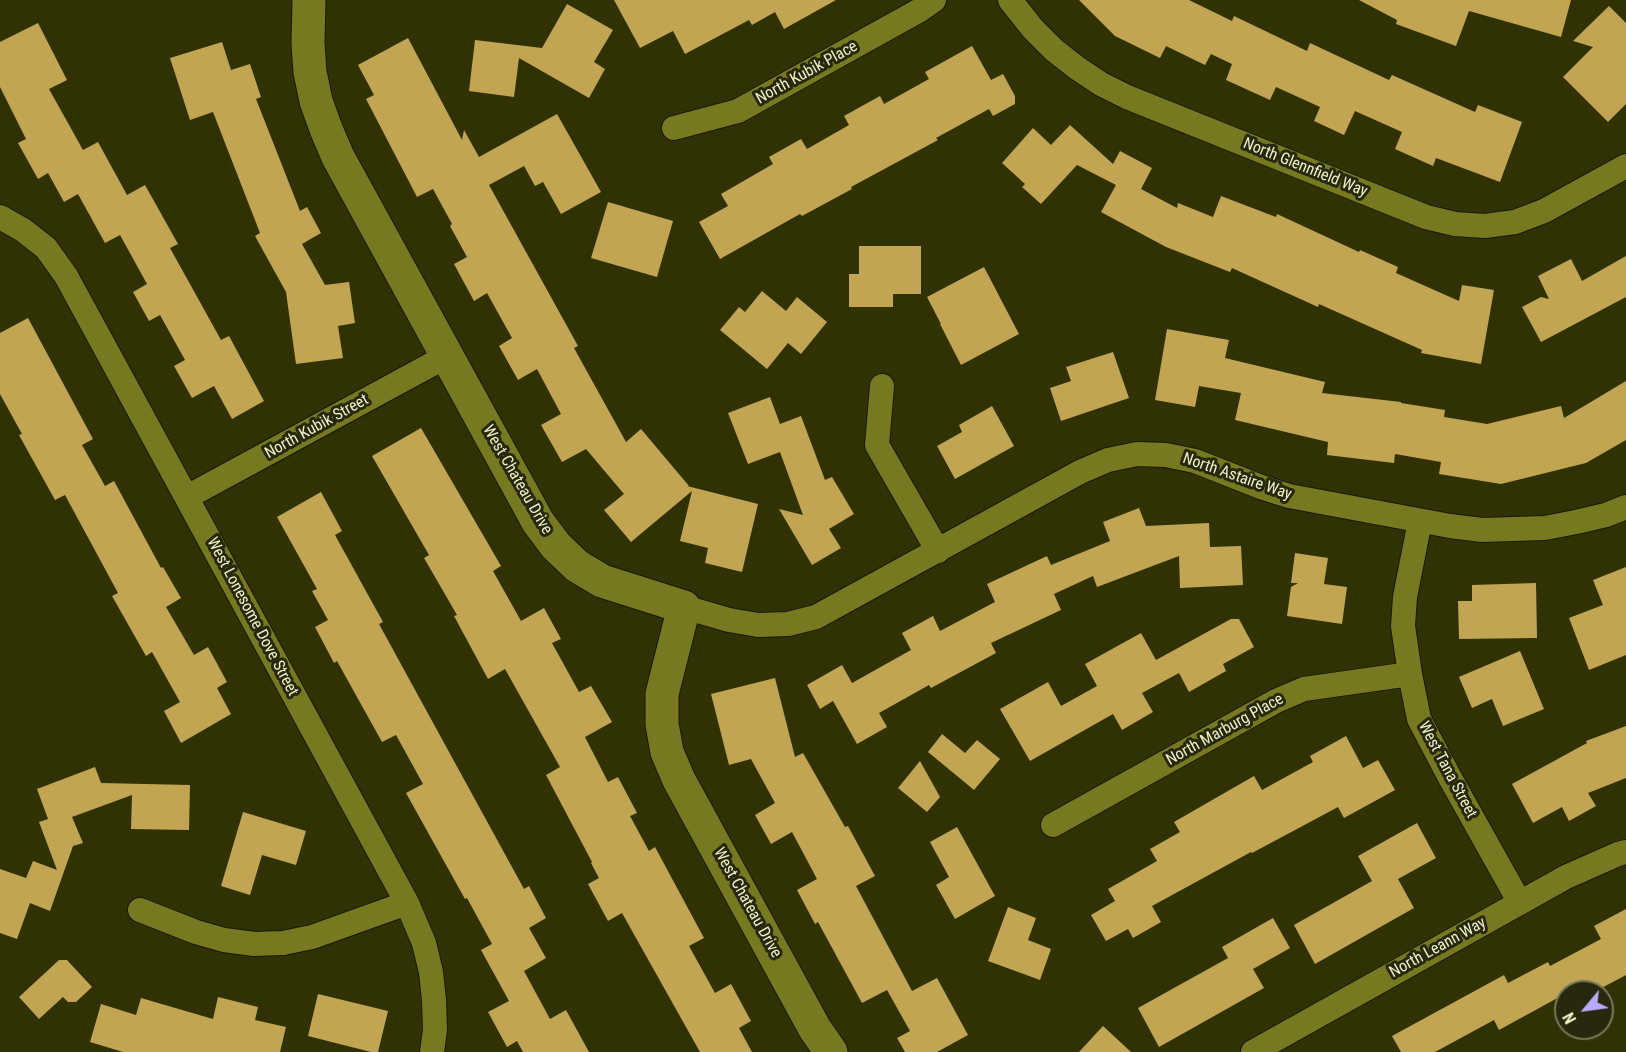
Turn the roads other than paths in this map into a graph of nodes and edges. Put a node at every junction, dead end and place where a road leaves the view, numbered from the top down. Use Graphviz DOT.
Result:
graph roads {
  1 [pos="309,0"];
  2 [pos="933,0"];
  3 [pos="1010,0"];
  4 [pos="674,128"];
  5 [pos="1626,166"];
  6 [pos="0,217"];
  7 [pos="447,356"];
  8 [pos="882,386"];
  9 [pos="187,497"];
  10 [pos="1626,507"];
  11 [pos="1420,521"];
  12 [pos="938,551"];
  13 [pos="684,607"];
  14 [pos="1410,674"];
  15 [pos="1053,825"];
  16 [pos="1626,852"];
  17 [pos="407,903"];
  18 [pos="1520,903"];
  19 [pos="140,910"];
  20 [pos="432,1052"];
  21 [pos="831,1052"];
  22 [pos="1253,1052"];
  1 -- 7 [label="street, West Chateau Drive"];
  2 -- 4 [label="street, North Kubik Place"];
  3 -- 5 [label="street, North Glennfield Way"];
  6 -- 9 [label="street, West Lonesome Dove Street"];
  7 -- 9 [label="street, North Kubik Street"];
  7 -- 13 [label="street, West Chateau Drive"];
  8 -- 12 [label="street"];
  9 -- 17 [label="street, West Lonesome Dove Street"];
  10 -- 11 [label="street, North Astaire Way"];
  11 -- 12 [label="street, North Astaire Way"];
  11 -- 14 [label="street, West Tana Street"];
  12 -- 13 [label="street, North Astaire Way"];
  13 -- 21 [label="street, West Chateau Drive"];
  14 -- 15 [label="street, North Marburg Place"];
  14 -- 18 [label="street, West Tana Street"];
  16 -- 18 [label="street, North Leann Way"];
  17 -- 19 [label="street"];
  17 -- 20 [label="street, West Lonesome Dove Street"];
  18 -- 22 [label="street, North Leann Way"];
}
